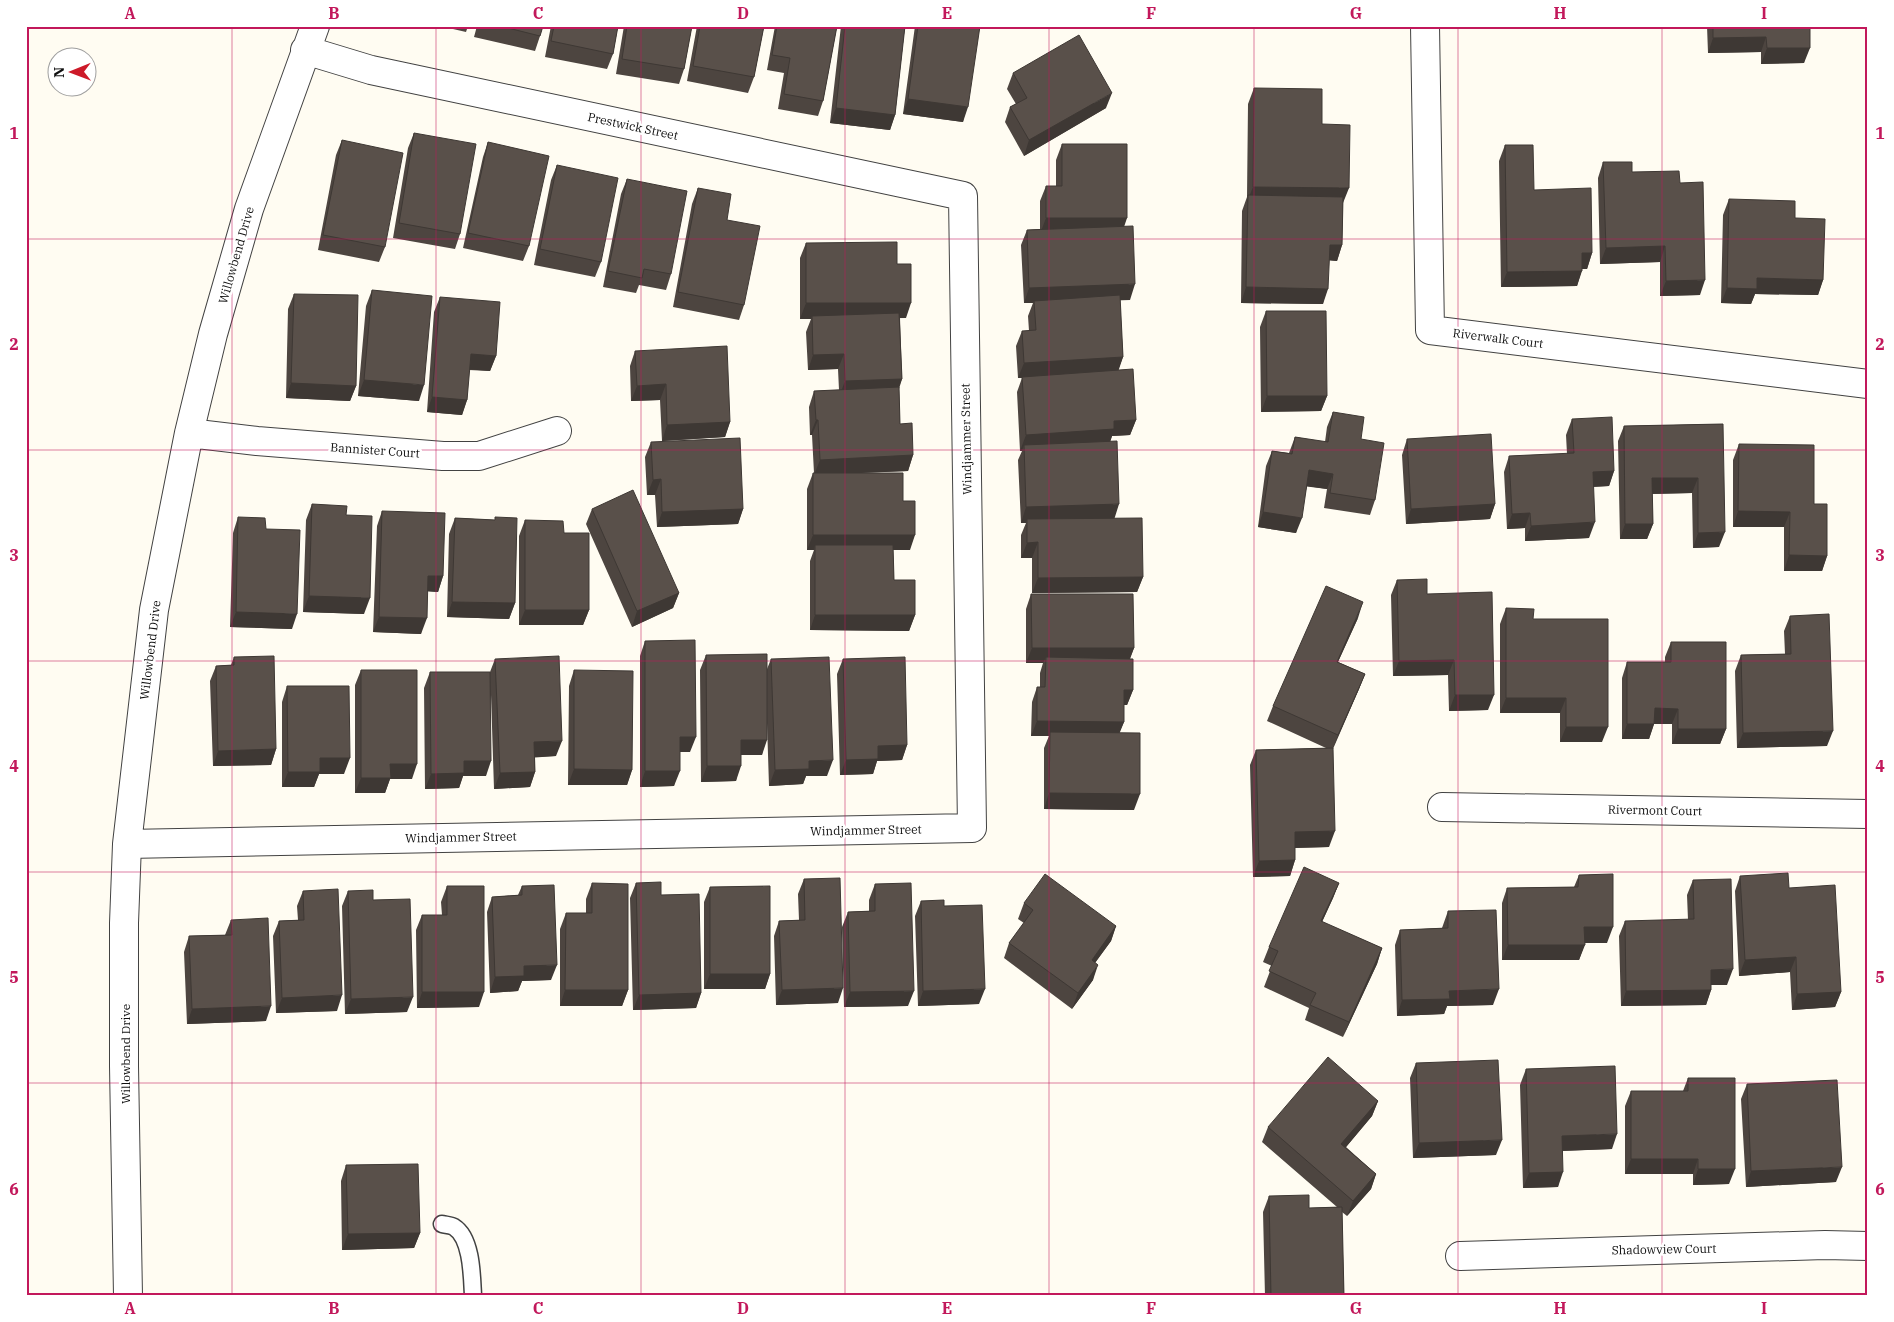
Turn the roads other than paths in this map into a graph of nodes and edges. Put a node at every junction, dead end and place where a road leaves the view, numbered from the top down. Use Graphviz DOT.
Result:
graph roads {
  1 [pos="1425,26"];
  2 [pos="310,38"];
  3 [pos="963,196"];
  4 [pos="1868,384"];
  5 [pos="557,431"];
  6 [pos="190,433"];
  7 [pos="1442,807"];
  8 [pos="1868,814"];
  9 [pos="127,844"];
  10 [pos="442,1224"];
  11 [pos="1868,1246"];
  12 [pos="1460,1256"];
  13 [pos="128,1296"];
  14 [pos="473,1296"];
  1 -- 4 [label="street, Riverwalk Court"];
  2 -- 3 [label="street, Prestwick Street"];
  2 -- 6 [label="street, Willowbend Drive"];
  3 -- 9 [label="street, Windjammer Street"];
  5 -- 6 [label="street, Bannister Court"];
  6 -- 9 [label="street, Willowbend Drive"];
  7 -- 8 [label="street, Rivermont Court"];
  9 -- 13 [label="street, Willowbend Drive"];
  10 -- 14 [label="lane"];
  11 -- 12 [label="street, Shadowview Court"];
}
